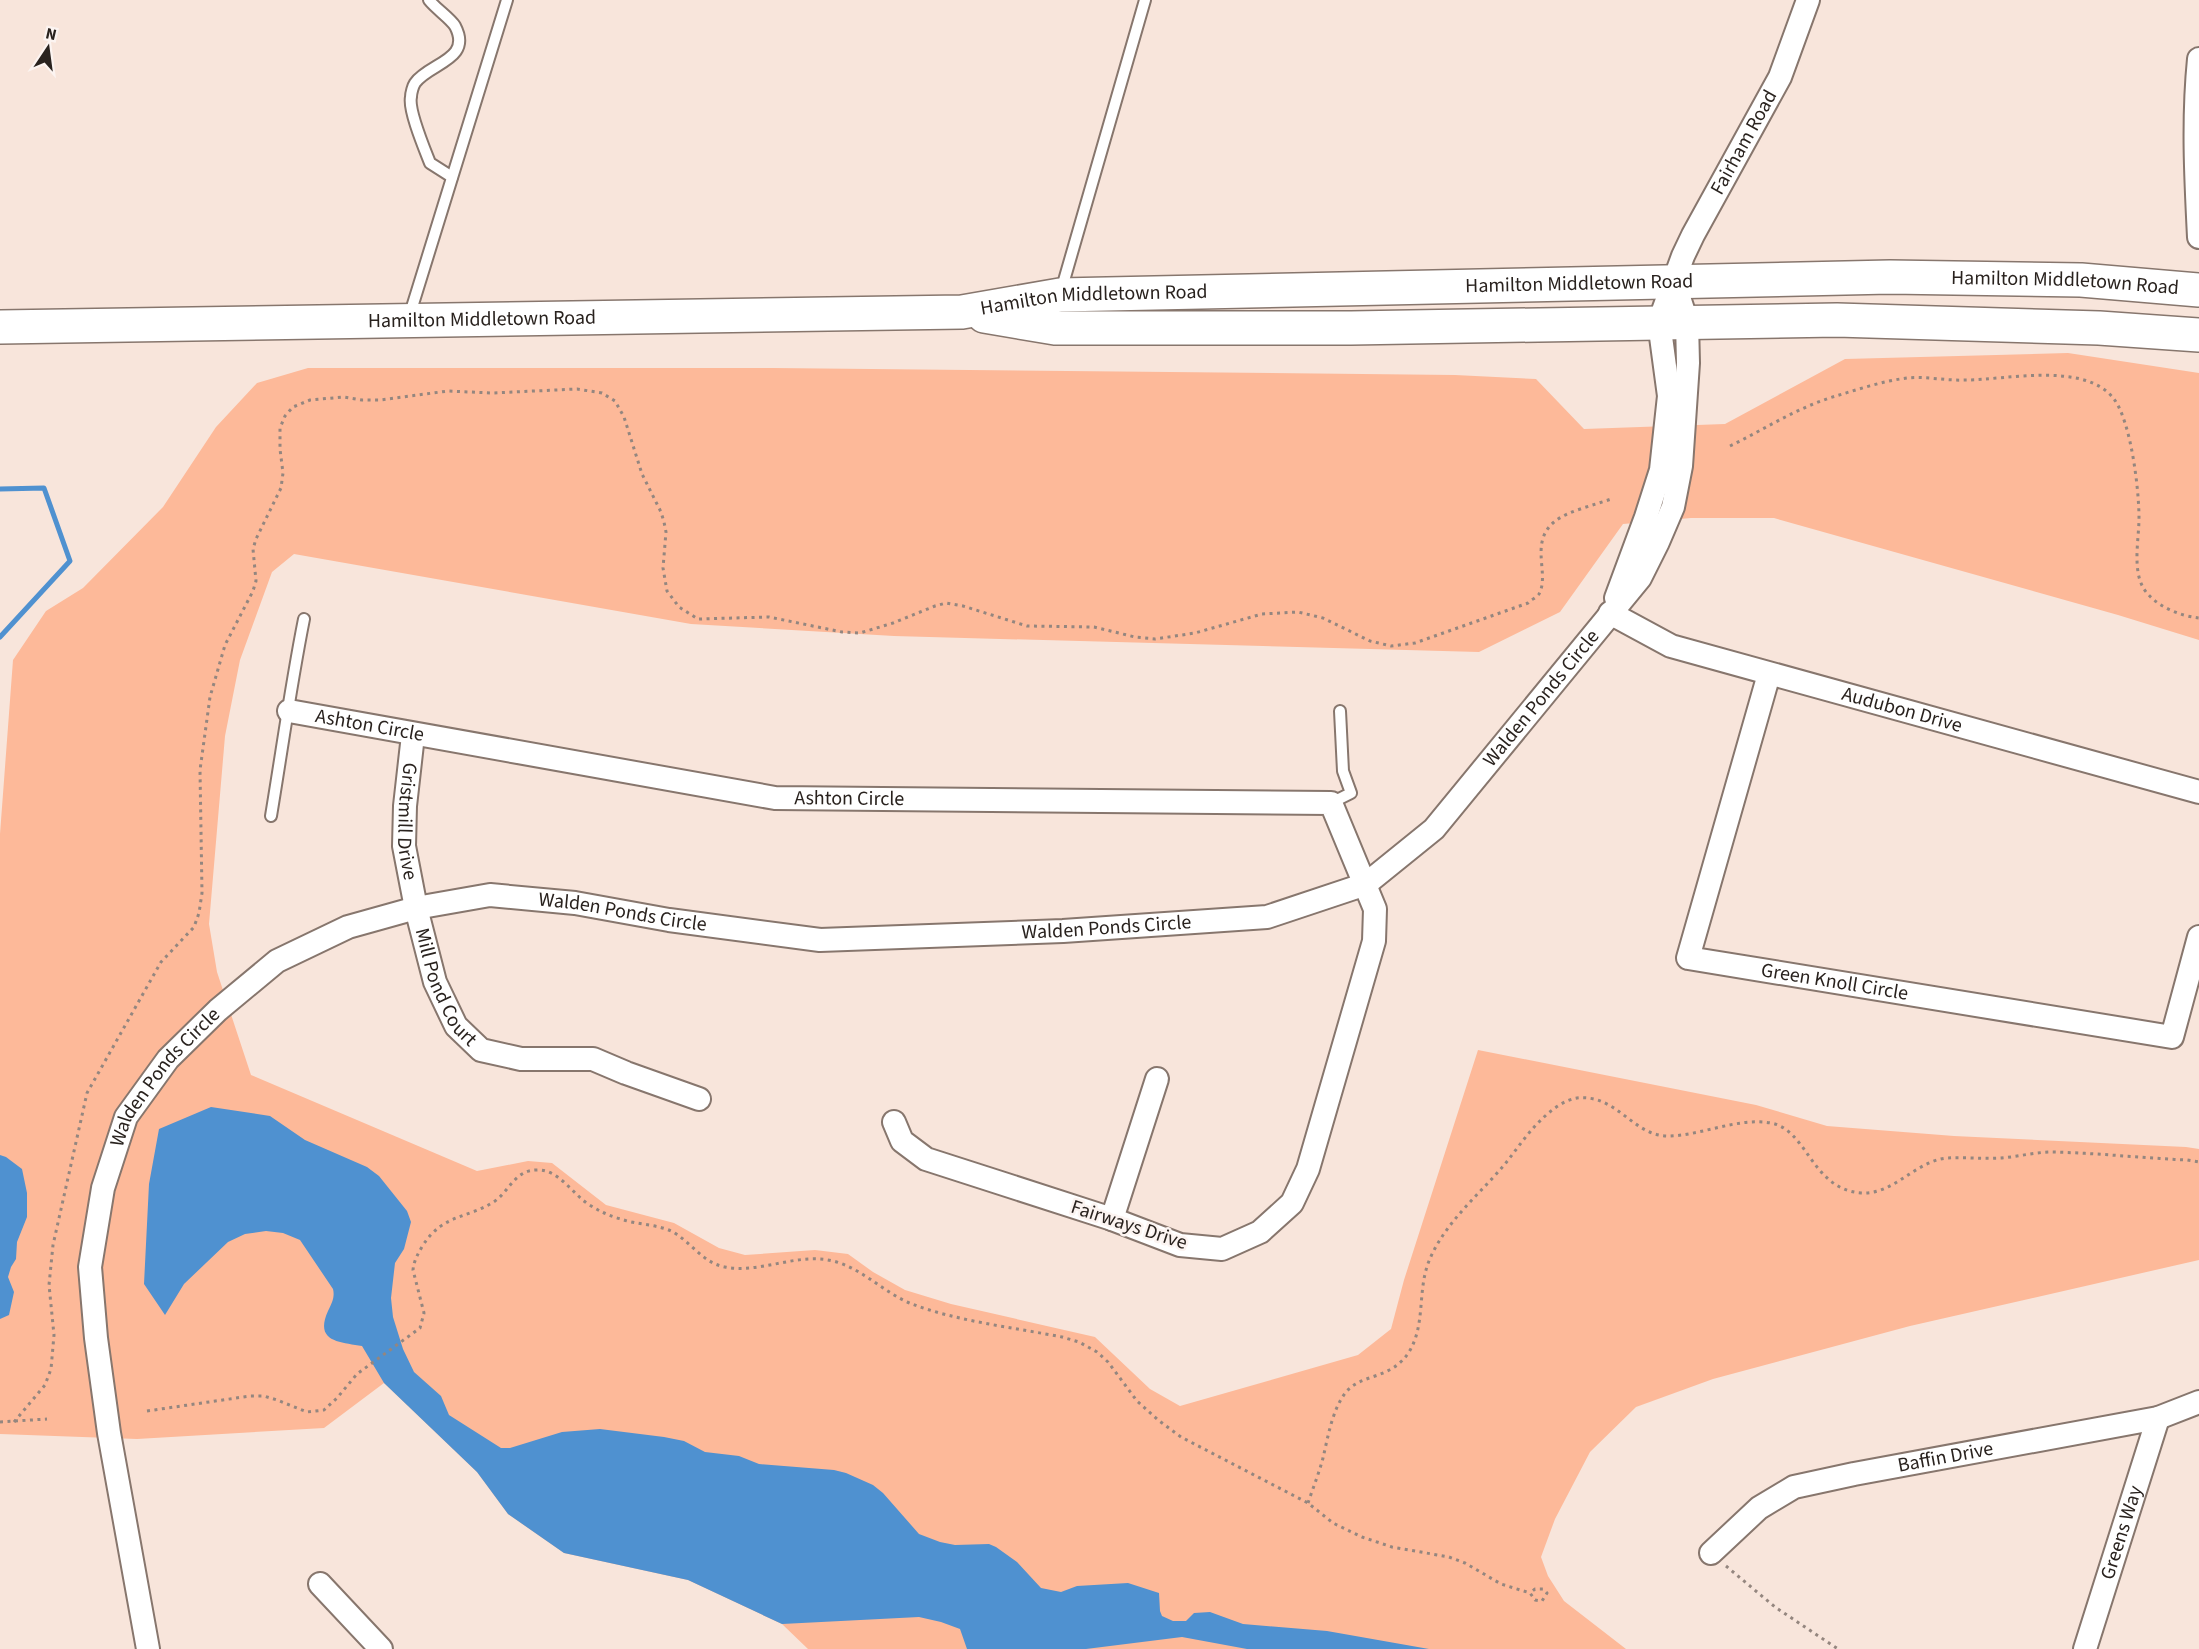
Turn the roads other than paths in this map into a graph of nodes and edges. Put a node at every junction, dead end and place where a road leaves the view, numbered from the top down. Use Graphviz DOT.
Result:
graph roads {
  1 [pos="429,0"];
  2 [pos="507,0"];
  3 [pos="1145,0"];
  4 [pos="1808,0"];
  5 [pos="2199,59"];
  6 [pos="452,177"];
  7 [pos="2199,237"];
  8 [pos="1674,282"];
  9 [pos="2199,290"];
  10 [pos="1060,295"];
  11 [pos="962,312"];
  12 [pos="408,320"];
  13 [pos="1673,322"];
  14 [pos="0,327"];
  15 [pos="2199,335"];
  16 [pos="1610,613"];
  17 [pos="304,619"];
  18 [pos="1769,674"];
  19 [pos="289,711"];
  20 [pos="1340,711"];
  21 [pos="413,735"];
  22 [pos="2199,792"];
  23 [pos="1331,803"];
  24 [pos="271,816"];
  25 [pos="1366,884"];
  26 [pos="416,908"];
  27 [pos="2199,937"];
  28 [pos="1157,1079"];
  29 [pos="699,1099"];
  30 [pos="894,1122"];
  31 [pos="1112,1219"];
  32 [pos="2199,1402"];
  33 [pos="2158,1418"];
  34 [pos="1711,1553"];
  35 [pos="320,1584"];
  36 [pos="148,1649"];
  37 [pos="381,1649"];
  38 [pos="2085,1649"];
  1 -- 6 [label="lane"];
  2 -- 6 [label="lane"];
  3 -- 10 [label="lane"];
  4 -- 8 [label="street, Fairham Road"];
  5 -- 7 [label="street"];
  6 -- 12 [label="lane"];
  8 -- 9 [label="highway, Hamilton Middletown Road"];
  8 -- 10 [label="highway, Hamilton Middletown Road"];
  8 -- 13 [label="street, Walden Ponds Circle"];
  10 -- 11 [label="highway, Hamilton Middletown Road"];
  11 -- 12 [label="highway, Hamilton Middletown Road"];
  11 -- 13 [label="highway, Hamilton Middletown Road"];
  12 -- 14 [label="highway, Hamilton Middletown Road"];
  13 -- 15 [label="highway, Hamilton Middletown Road"];
  13 -- 16 [label="street, Walden Ponds Circle"];
  16 -- 18 [label="street, Audubon Drive"];
  16 -- 25 [label="street, Walden Ponds Circle"];
  17 -- 19 [label="lane"];
  18 -- 22 [label="street, Audubon Drive"];
  18 -- 27 [label="street, Green Knoll Circle"];
  19 -- 21 [label="street, Ashton Circle"];
  19 -- 24 [label="lane"];
  20 -- 23 [label="lane"];
  21 -- 23 [label="street, Ashton Circle"];
  21 -- 26 [label="street, Gristmill Drive"];
  23 -- 25 [label="street"];
  25 -- 26 [label="street, Walden Ponds Circle"];
  25 -- 31 [label="street, Fairways Drive"];
  26 -- 29 [label="street, Mill Pond Court"];
  26 -- 36 [label="street, Walden Ponds Circle"];
  28 -- 31 [label="street"];
  30 -- 31 [label="street, Fairways Drive"];
  32 -- 33 [label="street, Baffin Drive"];
  33 -- 34 [label="street, Baffin Drive"];
  33 -- 38 [label="street, Greens Way"];
  35 -- 37 [label="street"];
}
